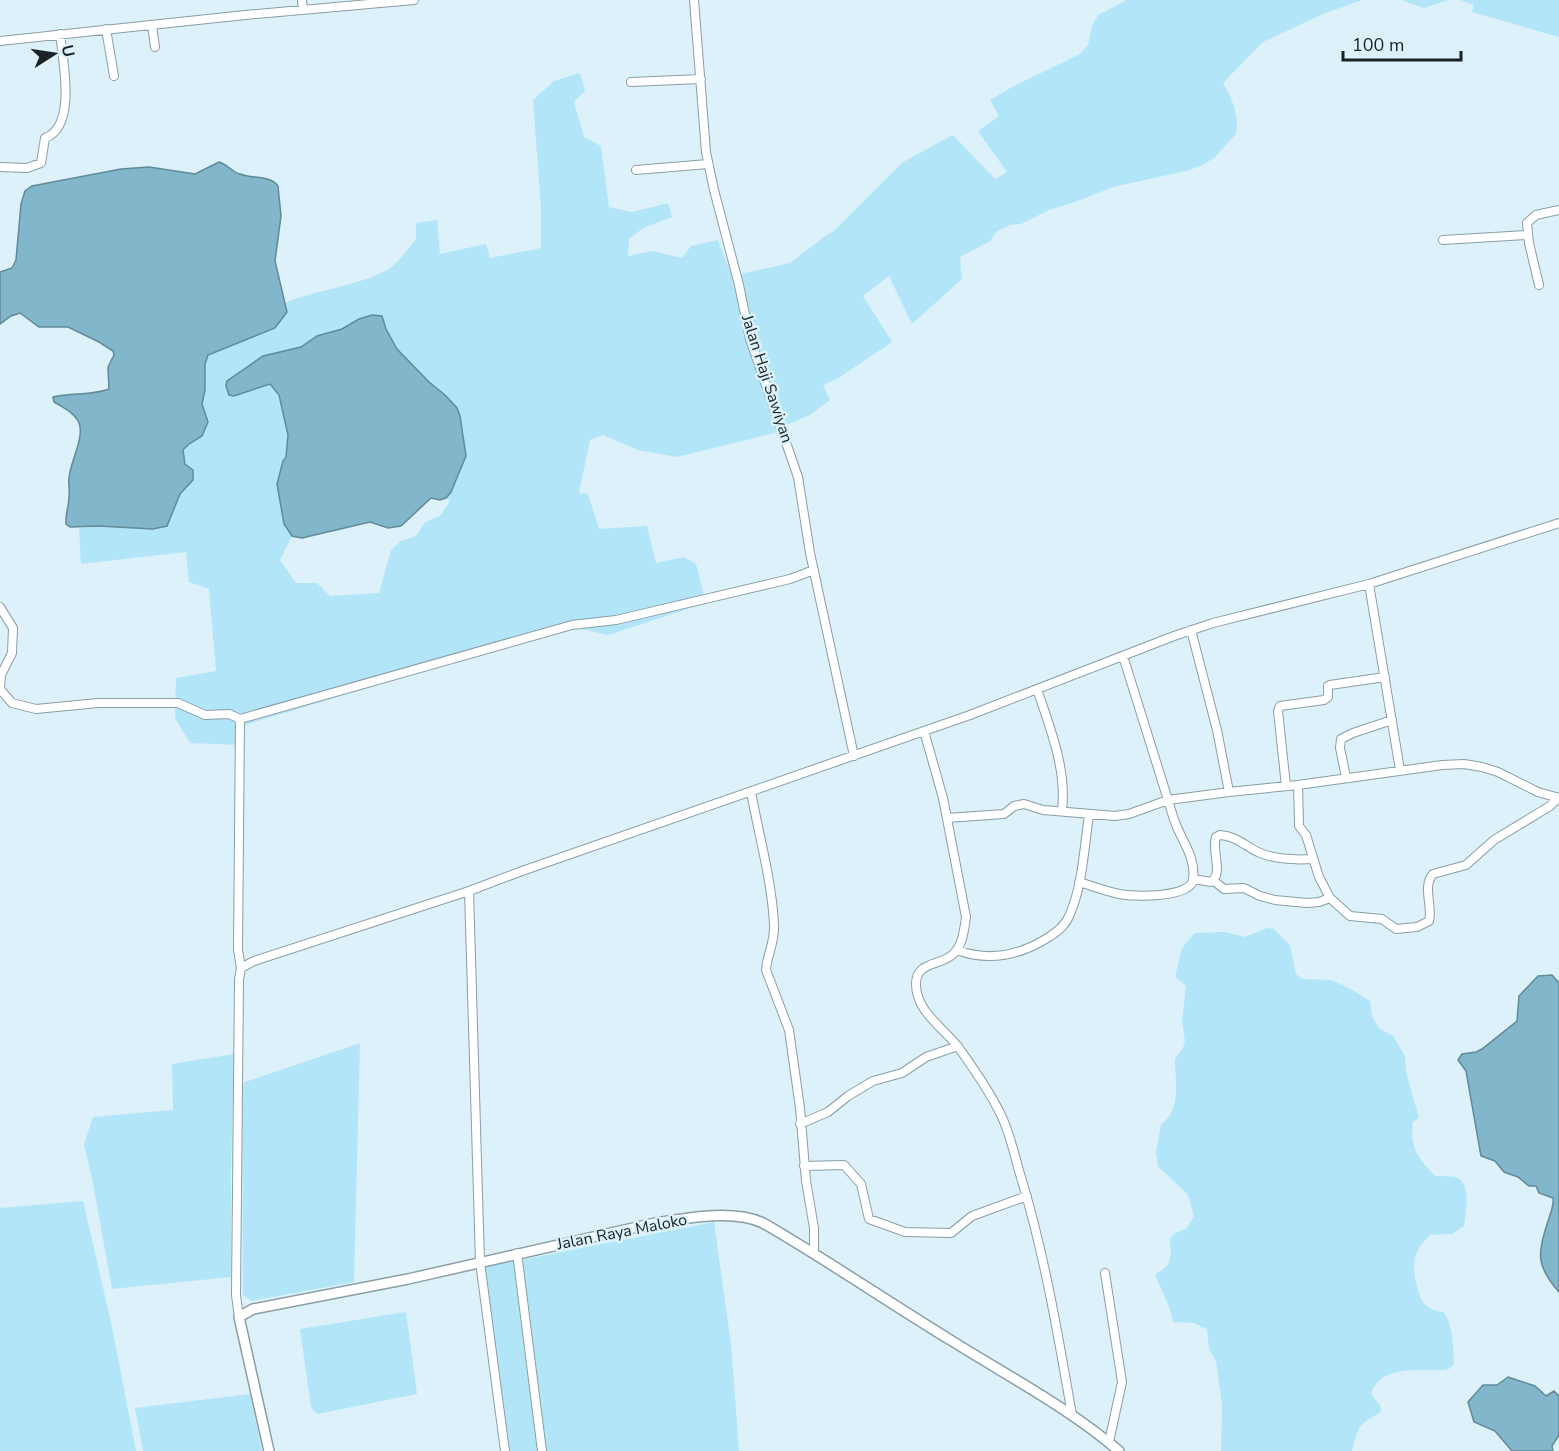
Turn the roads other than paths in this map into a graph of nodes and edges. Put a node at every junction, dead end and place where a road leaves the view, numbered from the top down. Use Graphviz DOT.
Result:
graph roads {
  1 [pos="302,0"];
  2 [pos="414,0"];
  3 [pos="694,0"];
  4 [pos="303,10"];
  5 [pos="152,25"];
  6 [pos="106,29"];
  7 [pos="60,34"];
  8 [pos="0,41"];
  9 [pos="155,47"];
  10 [pos="114,76"];
  11 [pos="701,79"];
  12 [pos="631,82"];
  13 [pos="708,164"];
  14 [pos="0,167"];
  15 [pos="636,171"];
  16 [pos="1559,210"];
  17 [pos="1527,235"];
  18 [pos="1443,240"];
  19 [pos="1539,285"];
  20 [pos="1559,523"];
  21 [pos="814,570"];
  22 [pos="1369,584"];
  23 [pos="0,607"];
  24 [pos="1191,630"];
  25 [pos="1123,656"];
  26 [pos="1385,677"];
  27 [pos="1037,689"];
  28 [pos="240,719"];
  29 [pos="1392,720"];
  30 [pos="924,731"];
  31 [pos="854,756"];
  32 [pos="1400,770"];
  33 [pos="1346,777"];
  34 [pos="1286,786"];
  35 [pos="1298,786"];
  36 [pos="751,792"];
  37 [pos="1229,792"];
  38 [pos="1558,798"];
  39 [pos="1168,801"];
  40 [pos="1062,811"];
  41 [pos="1089,815"];
  42 [pos="947,818"];
  43 [pos="1313,859"];
  44 [pos="1193,879"];
  45 [pos="1214,881"];
  46 [pos="1078,882"];
  47 [pos="469,891"];
  48 [pos="1330,898"];
  49 [pos="957,950"];
  50 [pos="241,968"];
  51 [pos="958,1046"];
  52 [pos="800,1124"];
  53 [pos="804,1166"];
  54 [pos="1027,1196"];
  55 [pos="517,1253"];
  56 [pos="814,1253"];
  57 [pos="480,1262"];
  58 [pos="1105,1273"];
  59 [pos="239,1317"];
  60 [pos="1072,1415"];
  61 [pos="1109,1442"];
  62 [pos="269,1451"];
  63 [pos="505,1451"];
  64 [pos="542,1451"];
  65 [pos="1119,1451"];
  1 -- 4 [label="street"];
  2 -- 4 [label="street"];
  3 -- 11 [label="street, Jalan Haji Sawiyan"];
  4 -- 5 [label="street"];
  5 -- 6 [label="street"];
  5 -- 9 [label="street"];
  6 -- 7 [label="street"];
  6 -- 10 [label="street"];
  7 -- 8 [label="street"];
  7 -- 14 [label="street"];
  11 -- 12 [label="street"];
  11 -- 13 [label="street, Jalan Haji Sawiyan"];
  13 -- 15 [label="street"];
  13 -- 21 [label="street, Jalan Haji Sawiyan"];
  16 -- 17 [label="street"];
  17 -- 18 [label="street"];
  17 -- 19 [label="street"];
  20 -- 22 [label="street"];
  21 -- 28 [label="street"];
  21 -- 31 [label="street, Jalan Haji Sawiyan"];
  22 -- 24 [label="street"];
  22 -- 26 [label="street"];
  23 -- 28 [label="street"];
  24 -- 25 [label="street"];
  24 -- 37 [label="street"];
  25 -- 27 [label="street"];
  25 -- 39 [label="street"];
  26 -- 29 [label="street"];
  26 -- 34 [label="street"];
  27 -- 30 [label="street"];
  27 -- 40 [label="street"];
  28 -- 50 [label="street"];
  29 -- 32 [label="street"];
  29 -- 33 [label="street"];
  30 -- 31 [label="street"];
  30 -- 42 [label="street"];
  31 -- 36 [label="street"];
  32 -- 33 [label="street"];
  32 -- 38 [label="street"];
  33 -- 35 [label="street"];
  34 -- 35 [label="street"];
  34 -- 37 [label="street"];
  35 -- 43 [label="street"];
  36 -- 47 [label="street"];
  36 -- 52 [label="street"];
  37 -- 39 [label="street"];
  38 -- 48 [label="street"];
  39 -- 41 [label="street"];
  39 -- 44 [label="street"];
  40 -- 41 [label="street"];
  40 -- 42 [label="street"];
  41 -- 46 [label="street"];
  42 -- 49 [label="street"];
  43 -- 45 [label="street"];
  43 -- 48 [label="street"];
  44 -- 45 [label="street"];
  44 -- 46 [label="street"];
  45 -- 48 [label="street"];
  46 -- 49 [label="street"];
  47 -- 50 [label="street"];
  47 -- 57 [label="street"];
  49 -- 51 [label="street"];
  50 -- 59 [label="street"];
  51 -- 52 [label="street"];
  51 -- 54 [label="street"];
  52 -- 53 [label="street"];
  53 -- 54 [label="street"];
  53 -- 56 [label="street"];
  54 -- 60 [label="street"];
  55 -- 56 [label="street, Jalan Raya Maloko"];
  55 -- 57 [label="street, Jalan Raya Maloko"];
  55 -- 64 [label="street"];
  56 -- 60 [label="street, Jalan Raya Maloko"];
  57 -- 59 [label="street, Jalan Raya Maloko"];
  57 -- 63 [label="street"];
  58 -- 61 [label="street"];
  59 -- 62 [label="street"];
  60 -- 61 [label="street, Jalan Raya Maloko"];
  61 -- 65 [label="street, Jalan Raya Maloko"];
}
